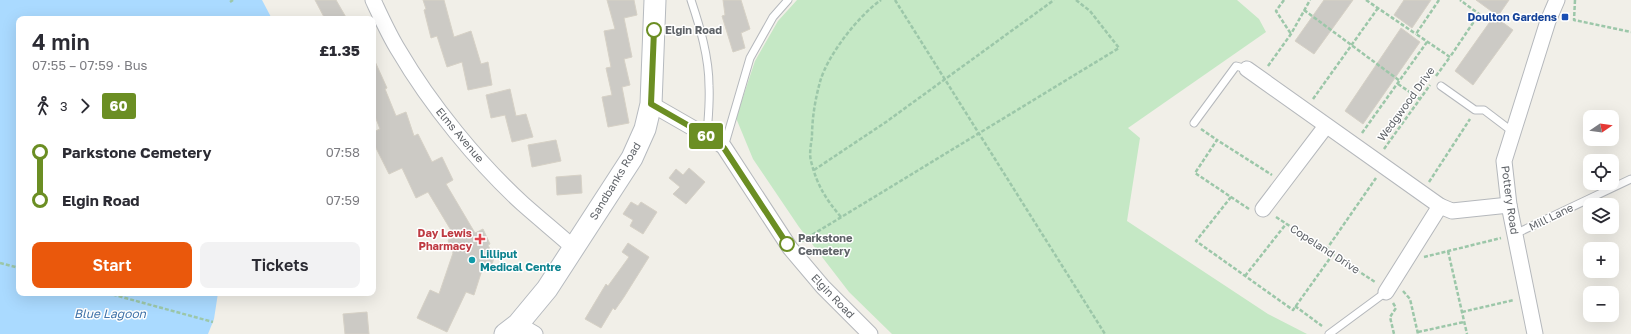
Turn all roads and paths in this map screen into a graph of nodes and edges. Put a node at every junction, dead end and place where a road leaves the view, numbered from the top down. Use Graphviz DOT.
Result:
graph roads {
  1 [pos="233,0"];
  2 [pos="373,0"];
  3 [pos="655,0"];
  4 [pos="691,0"];
  5 [pos="788,0"];
  6 [pos="881,0"];
  7 [pos="895,0"];
  8 [pos="1054,0"];
  9 [pos="1076,0"];
  10 [pos="1284,0"];
  11 [pos="1310,0"];
  12 [pos="1366,0"];
  13 [pos="1439,0"];
  14 [pos="1460,0"];
  15 [pos="1557,0"];
  16 [pos="1575,0"];
  17 [pos="230,2"];
  18 [pos="1378,8"];
  19 [pos="1304,10"];
  20 [pos="1631,32"];
  21 [pos="1292,34"];
  22 [pos="1416,34"];
  23 [pos="1427,42"];
  24 [pos="1352,45"];
  25 [pos="1450,57"];
  26 [pos="1247,69"];
  27 [pos="1260,78"];
  28 [pos="945,79"];
  29 [pos="1400,81"];
  30 [pos="1398,84"];
  31 [pos="1441,86"];
  32 [pos="1420,99"];
  33 [pos="651,104"];
  34 [pos="1305,110"];
  35 [pos="1475,110"];
  36 [pos="1194,123"];
  37 [pos="1326,126"];
  38 [pos="1513,132"];
  39 [pos="980,133"];
  40 [pos="707,136"];
  41 [pos="1217,140"];
  42 [pos="1354,145"];
  43 [pos="724,148"];
  44 [pos="1380,164"];
  45 [pos="814,170"];
  46 [pos="1631,179"];
  47 [pos="1284,183"];
  48 [pos="1422,193"];
  49 [pos="1231,197"];
  50 [pos="1509,205"];
  51 [pos="1440,206"];
  52 [pos="1263,209"];
  53 [pos="841,217"];
  54 [pos="1286,224"];
  55 [pos="1515,234"];
  56 [pos="574,248"];
  57 [pos="790,248"];
  58 [pos="1326,250"];
  59 [pos="1448,251"];
  60 [pos="1333,254"];
  61 [pos="1406,261"];
  62 [pos="0,263"];
  63 [pos="16,267"];
  64 [pos="1245,276"];
  65 [pos="1389,287"];
  66 [pos="118,296"];
  67 [pos="1528,297"];
  68 [pos="1296,306"];
  69 [pos="1462,312"];
  70 [pos="213,322"];
  71 [pos="1464,322"];
  72 [pos="519,331"];
  73 [pos="1330,333"];
  74 [pos="1418,333"];
  75 [pos="870,334"];
  76 [pos="1105,334"];
  77 [pos="1394,334"];
  78 [pos="1467,334"];
  79 [pos="1535,334"];
  1 -- 17 [label="path"];
  2 -- 56 [label="street, Elms Avenue"];
  3 -- 33 [label="main road, Sandbanks Road"];
  4 -- 40 [label="lane"];
  5 -- 43 [label="lane"];
  6 -- 45 [label="path"];
  7 -- 28 [label="path"];
  8 -- 28 [label="path"];
  9 -- 39 [label="path"];
  10 -- 21 [label="path"];
  11 -- 19 [label="path"];
  12 -- 18 [label="path"];
  13 -- 22 [label="path"];
  14 -- 25 [label="path, Wedgwood Drive"];
  15 -- 38 [label="street, Pottery Road"];
  16 -- 20 [label="path"];
  18 -- 22 [label="path"];
  18 -- 24 [label="path"];
  19 -- 21 [label="path"];
  19 -- 24 [label="path"];
  21 -- 27 [label="path"];
  22 -- 23 [label="path"];
  23 -- 25 [label="path"];
  23 -- 29 [label="path, Wedgwood Drive"];
  24 -- 29 [label="path"];
  24 -- 34 [label="path"];
  25 -- 32 [label="path, Wedgwood Drive"];
  26 -- 27 [label="street"];
  26 -- 36 [label="lane"];
  27 -- 34 [label="street"];
  28 -- 39 [label="path"];
  28 -- 45 [label="path"];
  29 -- 30 [label="path, Wedgwood Drive"];
  30 -- 32 [label="path"];
  30 -- 42 [label="path"];
  31 -- 35 [label="lane"];
  32 -- 44 [label="path, Wedgwood Drive"];
  33 -- 40 [label="street, Elgin Road"];
  33 -- 56 [label="main road, Sandbanks Road"];
  34 -- 37 [label="street"];
  35 -- 38 [label="lane"];
  35 -- 48 [label="path"];
  36 -- 41 [label="path"];
  37 -- 42 [label="street"];
  37 -- 47 [label="street"];
  38 -- 50 [label="street, Pottery Road"];
  39 -- 53 [label="path"];
  39 -- 76 [label="path"];
  40 -- 43 [label="street, Elgin Road"];
  41 -- 47 [label="path"];
  41 -- 49 [label="path, Copeland Drive"];
  42 -- 44 [label="street"];
  43 -- 57 [label="street, Elgin Road"];
  44 -- 48 [label="street"];
  44 -- 58 [label="path, Wedgwood Drive"];
  45 -- 53 [label="path"];
  46 -- 55 [label="lane, Mill Lane"];
  47 -- 52 [label="street"];
  48 -- 51 [label="street"];
  49 -- 52 [label="path, Copeland Drive"];
  49 -- 64 [label="path"];
  50 -- 51 [label="street"];
  50 -- 55 [label="street, Pottery Road"];
  51 -- 61 [label="street"];
  52 -- 54 [label="path, Copeland Drive"];
  53 -- 57 [label="path"];
  54 -- 58 [label="path, Copeland Drive"];
  54 -- 64 [label="path"];
  55 -- 59 [label="path"];
  55 -- 67 [label="street, Pottery Road"];
  56 -- 72 [label="main road, Sandbanks Road"];
  57 -- 75 [label="street, Elgin Road"];
  58 -- 60 [label="path, Copeland Drive"];
  59 -- 61 [label="path"];
  59 -- 69 [label="path"];
  60 -- 65 [label="path, Copeland Drive"];
  60 -- 68 [label="path"];
  61 -- 65 [label="street"];
  62 -- 63 [label="path"];
  64 -- 68 [label="path"];
  65 -- 73 [label="lane"];
  65 -- 74 [label="path, Copeland Drive"];
  65 -- 77 [label="path, Copeland Drive"];
  66 -- 70 [label="path"];
  67 -- 69 [label="path"];
  67 -- 79 [label="street, Pottery Road"];
  68 -- 73 [label="path"];
  69 -- 71 [label="path"];
  71 -- 74 [label="path"];
  71 -- 78 [label="path"];
}
